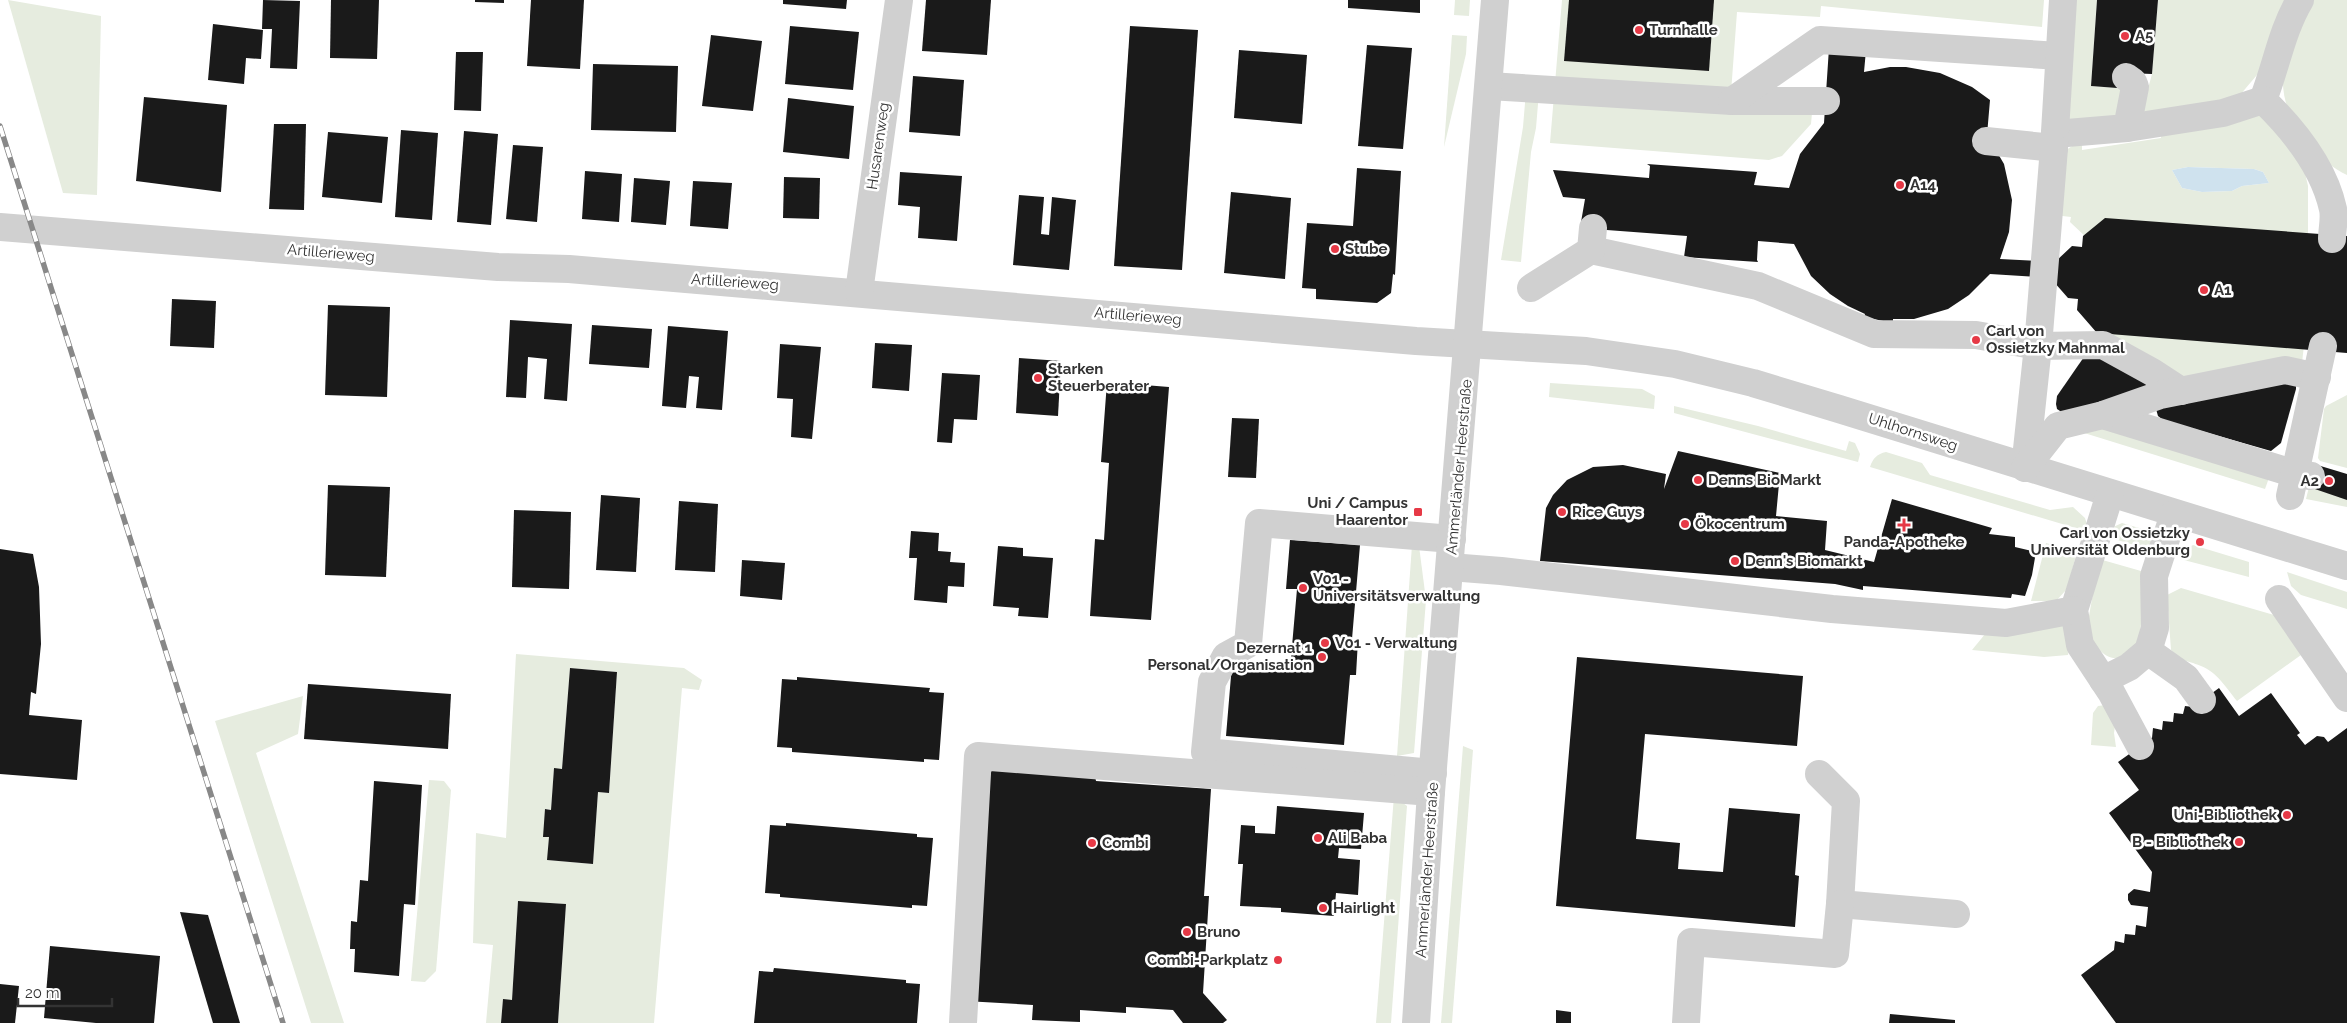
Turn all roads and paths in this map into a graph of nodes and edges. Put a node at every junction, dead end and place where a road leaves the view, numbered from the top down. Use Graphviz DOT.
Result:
graph roads {
  1 [pos="899,0"];
  2 [pos="1495,0"];
  3 [pos="2063,0"];
  4 [pos="2300,0"];
  5 [pos="2059,56"];
  6 [pos="2126,76"];
  7 [pos="1489,86"];
  8 [pos="2263,100"];
  9 [pos="1732,101"];
  10 [pos="1826,101"];
  11 [pos="2127,128"];
  12 [pos="2055,141"];
  13 [pos="1986,142"];
  14 [pos="0,227"];
  15 [pos="2332,240"];
  16 [pos="1531,288"];
  17 [pos="859,292"];
  18 [pos="1469,343"];
  19 [pos="2038,346"];
  20 [pos="2323,346"];
  21 [pos="2317,377"];
  22 [pos="2181,391"];
  23 [pos="2103,415"];
  24 [pos="2025,468"];
  25 [pos="2110,494"];
  26 [pos="2174,514"];
  27 [pos="1452,539"];
  28 [pos="2347,566"];
  29 [pos="1450,567"];
  30 [pos="2279,599"];
  31 [pos="2074,610"];
  32 [pos="2148,651"];
  33 [pos="2103,680"];
  34 [pos="2347,698"];
  35 [pos="2202,700"];
  36 [pos="2140,746"];
  37 [pos="1819,774"];
  38 [pos="1432,782"];
  39 [pos="1840,904"];
  40 [pos="1956,914"];
  41 [pos="963,1023"];
  42 [pos="1416,1023"];
  43 [pos="1686,1023"];
  1 -- 17 [label="street, Husarenweg"];
  2 -- 7 [label="street, Ammerländer Heerstraße"];
  3 -- 5 [label="street"];
  4 -- 8 [label="street"];
  5 -- 9 [label="street"];
  5 -- 12 [label="street"];
  6 -- 11 [label="street"];
  7 -- 9 [label="street"];
  7 -- 18 [label="street, Ammerländer Heerstraße"];
  8 -- 11 [label="street"];
  8 -- 15 [label="street"];
  9 -- 10 [label="street"];
  11 -- 12 [label="street"];
  12 -- 13 [label="street"];
  12 -- 19 [label="street"];
  14 -- 17 [label="street, Artillerieweg"];
  16 -- 19 [label="street"];
  17 -- 18 [label="street, Artillerieweg"];
  18 -- 24 [label="street, Uhlhornsweg"];
  18 -- 27 [label="street, Ammerländer Heerstraße"];
  19 -- 22 [label="street"];
  19 -- 24 [label="street"];
  20 -- 21 [label="street"];
  21 -- 22 [label="street"];
  21 -- 23 [label="street"];
  22 -- 23 [label="street"];
  23 -- 24 [label="street"];
  24 -- 25 [label="street, Uhlhornsweg"];
  25 -- 26 [label="street, Uhlhornsweg"];
  25 -- 31 [label="street"];
  26 -- 28 [label="street, Uhlhornsweg"];
  26 -- 32 [label="street"];
  27 -- 29 [label="street, Ammerländer Heerstraße"];
  27 -- 38 [label="street"];
  29 -- 31 [label="street"];
  29 -- 38 [label="street, Ammerländer Heerstraße"];
  30 -- 34 [label="street"];
  31 -- 33 [label="street"];
  32 -- 33 [label="street"];
  32 -- 35 [label="street"];
  33 -- 36 [label="street"];
  37 -- 39 [label="street"];
  38 -- 41 [label="street"];
  38 -- 42 [label="street, Ammerländer Heerstraße"];
  39 -- 40 [label="street"];
  39 -- 43 [label="street"];
}
